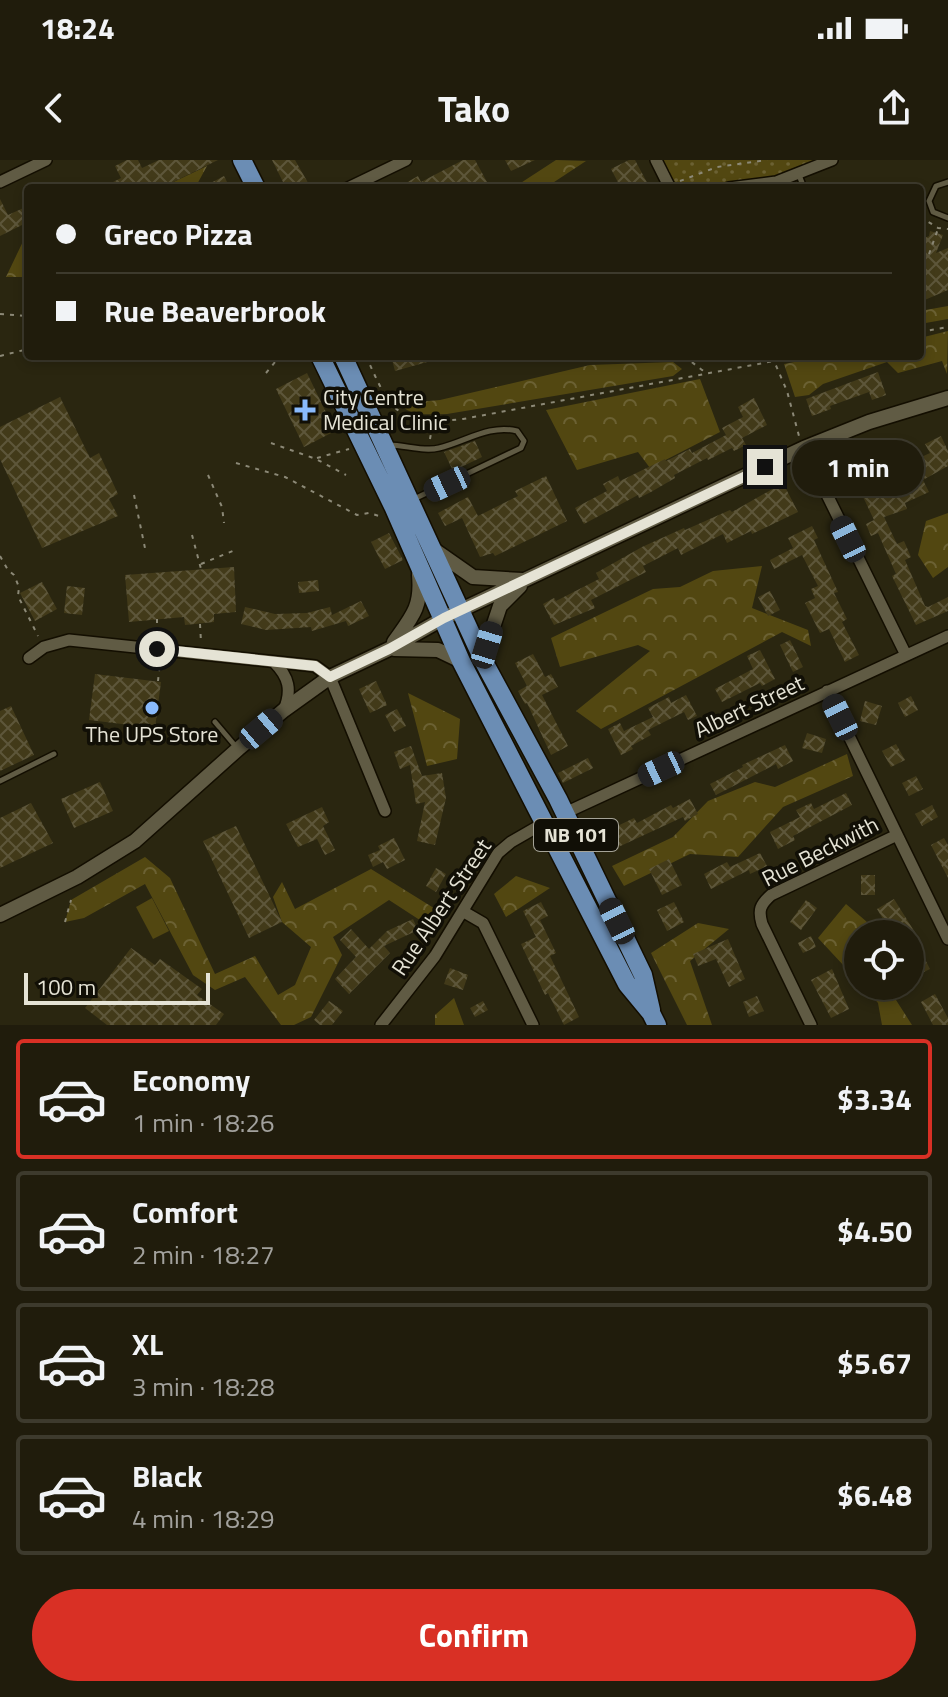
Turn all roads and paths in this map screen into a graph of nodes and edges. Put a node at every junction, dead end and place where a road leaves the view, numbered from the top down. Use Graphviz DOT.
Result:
graph roads {
  1 [pos="46,160"];
  2 [pos="242,160"];
  3 [pos="406,160"];
  4 [pos="656,160"];
  5 [pos="767,160"];
  6 [pos="832,160"];
  7 [pos="799,175"];
  8 [pos="0,182"];
  9 [pos="948,182"];
  10 [pos="254,184"];
  11 [pos="356,184"];
  12 [pos="673,184"];
  13 [pos="676,184"];
  14 [pos="760,184"];
  15 [pos="802,184"];
  16 [pos="945,218"];
  17 [pos="924,223"];
  18 [pos="938,228"];
  19 [pos="948,229"];
  20 [pos="929,254"];
  21 [pos="0,314"];
  22 [pos="24,316"];
  23 [pos="948,327"];
  24 [pos="924,331"];
  25 [pos="24,350"];
  26 [pos="0,356"];
  27 [pos="277,360"];
  28 [pos="322,360"];
  29 [pos="345,360"];
  30 [pos="368,360"];
  31 [pos="689,360"];
  32 [pos="779,360"];
  33 [pos="774,361"];
  34 [pos="714,372"];
  35 [pos="266,373"];
  36 [pos="948,398"];
  37 [pos="434,421"];
  38 [pos="271,443"];
  39 [pos="384,446"];
  40 [pos="353,447"];
  41 [pos="804,448"];
  42 [pos="431,449"];
  43 [pos="316,459"];
  44 [pos="236,463"];
  45 [pos="208,475"];
  46 [pos="346,475"];
  47 [pos="134,495"];
  48 [pos="410,501"];
  49 [pos="388,519"];
  50 [pos="224,523"];
  51 [pos="192,535"];
  52 [pos="235,550"];
  53 [pos="146,553"];
  54 [pos="425,555"];
  55 [pos="0,556"];
  56 [pos="201,564"];
  57 [pos="201,569"];
  58 [pos="526,580"];
  59 [pos="461,610"];
  60 [pos="444,618"];
  61 [pos="157,619"];
  62 [pos="200,624"];
  63 [pos="948,636"];
  64 [pos="44,647"];
  65 [pos="159,649"];
  66 [pos="389,649"];
  67 [pos="201,653"];
  68 [pos="906,655"];
  69 [pos="29,658"];
  70 [pos="461,661"];
  71 [pos="273,662"];
  72 [pos="485,664"];
  73 [pos="330,677"];
  74 [pos="158,681"];
  75 [pos="827,691"];
  76 [pos="284,710"];
  77 [pos="215,722"];
  78 [pos="238,749"];
  79 [pos="54,754"];
  80 [pos="0,781"];
  81 [pos="385,811"];
  82 [pos="565,813"];
  83 [pos="544,823"];
  84 [pos="897,835"];
  85 [pos="71,900"];
  86 [pos="464,912"];
  87 [pos="0,915"];
  88 [pos="65,922"];
  89 [pos="948,939"];
  90 [pos="654,1019"];
  91 [pos="381,1025"];
  92 [pos="533,1025"];
  93 [pos="811,1025"];
  1 -- 8 [label="street"];
  2 -- 10 [label="main road"];
  3 -- 11 [label="street"];
  4 -- 12 [label="street"];
  5 -- 13 [label="path"];
  6 -- 7 [label="street"];
  7 -- 14 [label="street"];
  7 -- 15 [label="lane"];
  9 -- 16 [label="lane"];
  16 -- 18 [label="path"];
  17 -- 18 [label="path"];
  18 -- 19 [label="path"];
  18 -- 20 [label="path"];
  21 -- 22 [label="path"];
  23 -- 24 [label="path"];
  25 -- 26 [label="path"];
  27 -- 35 [label="path"];
  28 -- 54 [label="main road, NB 101"];
  29 -- 39 [label="main road, NB 101"];
  30 -- 37 [label="path"];
  31 -- 34 [label="path"];
  32 -- 33 [label="path"];
  33 -- 34 [label="path"];
  33 -- 41 [label="path"];
  34 -- 37 [label="path"];
  36 -- 41 [label="street"];
  37 -- 42 [label="path"];
  38 -- 43 [label="path"];
  39 -- 42 [label="lane"];
  39 -- 48 [label="main road, NB 101"];
  40 -- 43 [label="path"];
  41 -- 58 [label="street"];
  41 -- 68 [label="street"];
  42 -- 48 [label="lane"];
  43 -- 46 [label="path"];
  44 -- 49 [label="path"];
  45 -- 50 [label="path"];
  47 -- 53 [label="path"];
  48 -- 54 [label="main road, NB 101"];
  51 -- 56 [label="path"];
  52 -- 56 [label="path"];
  54 -- 58 [label="street"];
  54 -- 59 [label="main road, NB 101"];
  54 -- 60 [label="main road, NB 101"];
  54 -- 66 [label="street"];
  55 -- 64 [label="path"];
  56 -- 57 [label="path"];
  58 -- 59 [label="street"];
  58 -- 72 [label="street"];
  59 -- 60 [label="street"];
  59 -- 72 [label="main road, NB 101"];
  60 -- 66 [label="street"];
  60 -- 70 [label="main road, NB 101"];
  61 -- 65 [label="path"];
  62 -- 67 [label="path"];
  63 -- 68 [label="street"];
  64 -- 65 [label="street"];
  64 -- 69 [label="street"];
  65 -- 67 [label="street"];
  65 -- 74 [label="path"];
  66 -- 70 [label="street"];
  66 -- 73 [label="street"];
  67 -- 71 [label="street"];
  68 -- 75 [label="street, Albert Street"];
  70 -- 83 [label="main road, NB 101"];
  71 -- 73 [label="street"];
  71 -- 76 [label="street"];
  72 -- 82 [label="main road, NB 101"];
  73 -- 76 [label="street"];
  73 -- 81 [label="street"];
  75 -- 82 [label="street, Albert Street"];
  75 -- 84 [label="street"];
  76 -- 78 [label="street"];
  77 -- 78 [label="lane"];
  78 -- 87 [label="street"];
  79 -- 80 [label="lane"];
  82 -- 90 [label="main road, NB 101"];
  83 -- 86 [label="street, Rue Albert Street"];
  83 -- 90 [label="main road, NB 101"];
  84 -- 89 [label="street"];
  84 -- 93 [label="street, Rue Beckwith"];
  85 -- 88 [label="path"];
  86 -- 91 [label="street, Rue Albert Street"];
  86 -- 92 [label="street"];
}
